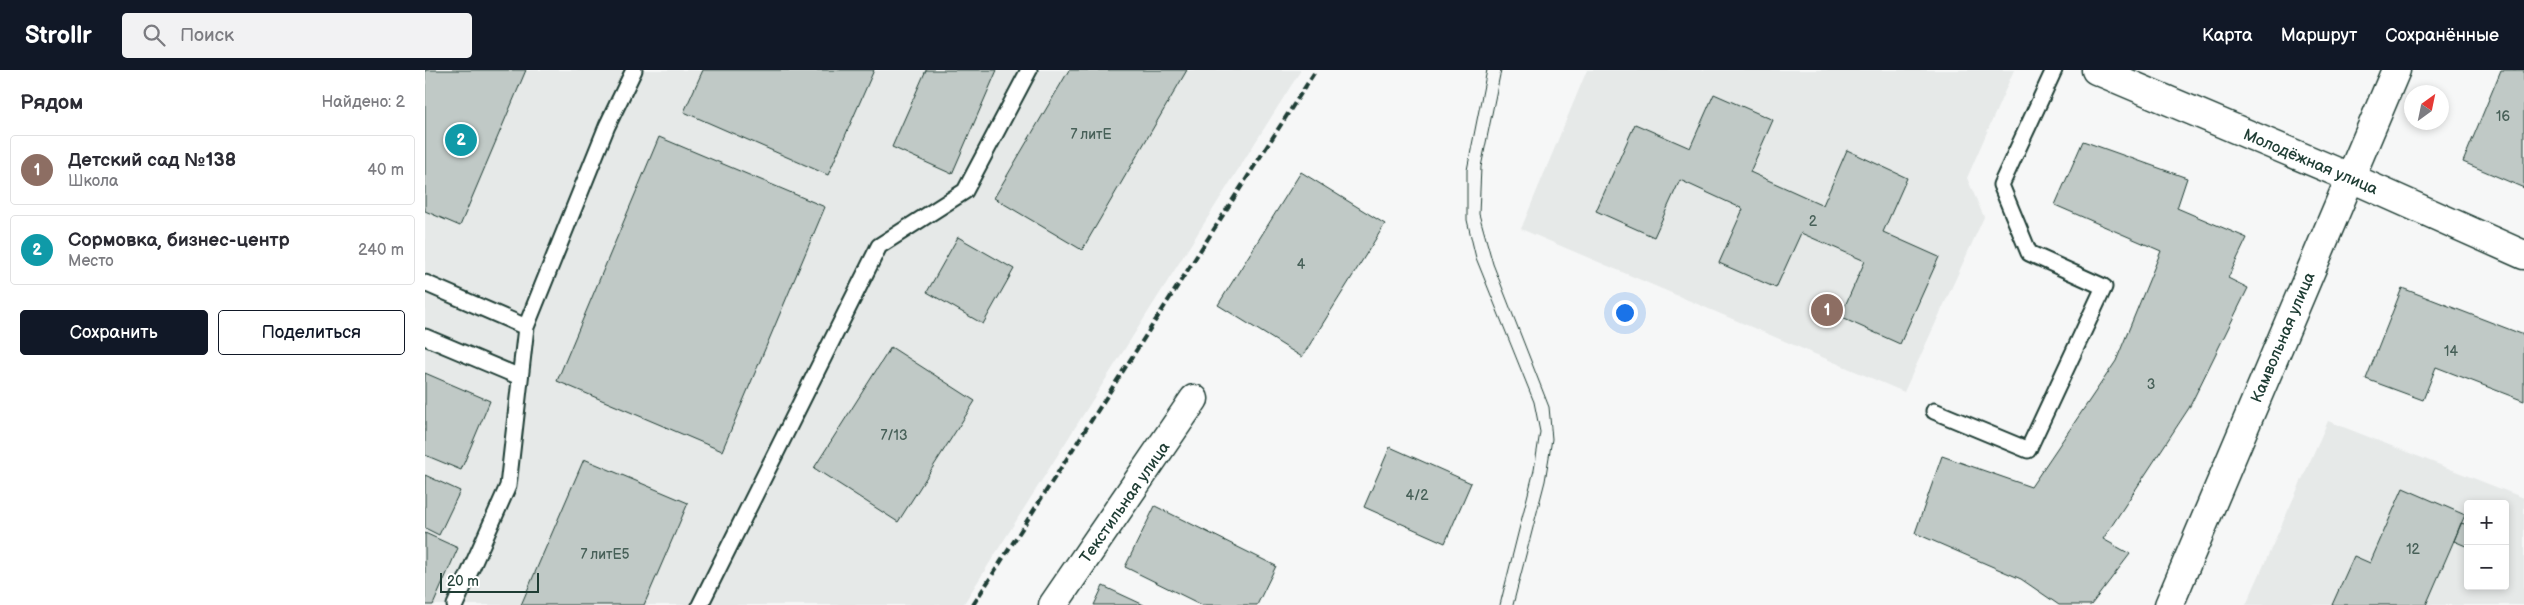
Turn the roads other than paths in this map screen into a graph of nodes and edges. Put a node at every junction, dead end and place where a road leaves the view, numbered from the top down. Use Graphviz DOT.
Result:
graph roads {
  1 [pos="634,70"];
  2 [pos="1029,70"];
  3 [pos="2055,70"];
  4 [pos="2096,70"];
  5 [pos="2396,70"];
  6 [pos="2349,177"];
  7 [pos="2524,255"];
  8 [pos="425,283"];
  9 [pos="525,327"];
  10 [pos="425,337"];
  11 [pos="520,377"];
  12 [pos="1195,399"];
  13 [pos="1934,411"];
  14 [pos="455,605"];
  15 [pos="700,605"];
  16 [pos="1053,605"];
  17 [pos="2169,605"];
  1 -- 9 [label="lane"];
  2 -- 15 [label="lane"];
  3 -- 13 [label="lane"];
  4 -- 6 [label="street, Молодёжная улица"];
  5 -- 6 [label="street, Камвольная улица"];
  6 -- 7 [label="street, Молодёжная улица"];
  6 -- 17 [label="street, Камвольная улица"];
  8 -- 9 [label="lane"];
  9 -- 11 [label="lane"];
  10 -- 11 [label="lane"];
  11 -- 14 [label="lane"];
  12 -- 16 [label="street, Текстильная улица"];
}
